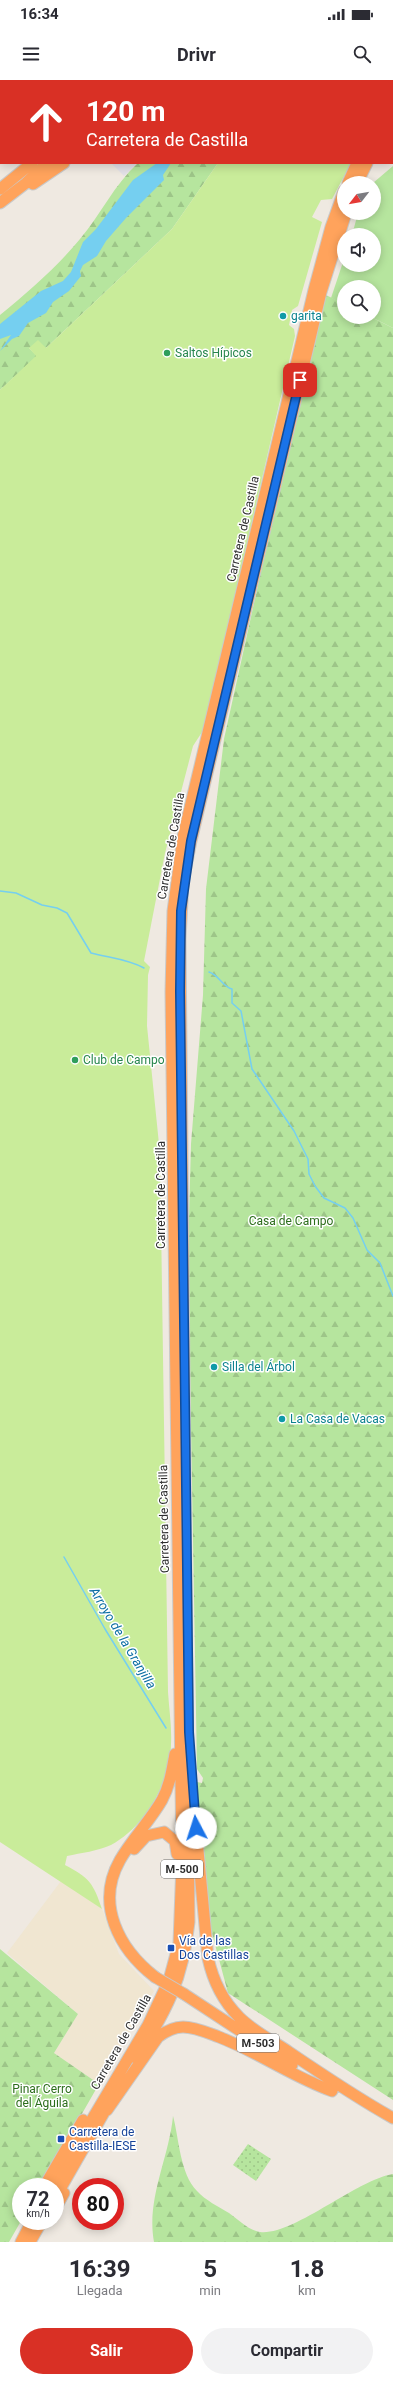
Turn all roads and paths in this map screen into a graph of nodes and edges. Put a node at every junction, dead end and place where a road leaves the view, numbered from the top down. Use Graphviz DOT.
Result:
graph roads {
  1 [pos="31,164"];
  2 [pos="46,164"];
  3 [pos="62,164"];
  4 [pos="357,164"];
  5 [pos="366,164"];
  6 [pos="351,176"];
  7 [pos="360,176"];
  8 [pos="0,189"];
  9 [pos="13,193"];
  10 [pos="0,203"];
  11 [pos="337,209"];
  12 [pos="344,220"];
  13 [pos="176,940"];
  14 [pos="176,991"];
  15 [pos="179,1675"];
  16 [pos="189,1732"];
  17 [pos="181,1924"];
  18 [pos="157,1974"];
  19 [pos="185,1992"];
  20 [pos="132,2051"];
  21 [pos="307,2065"];
  22 [pos="332,2091"];
  23 [pos="102,2118"];
  24 [pos="393,2118"];
  25 [pos="393,2126"];
  26 [pos="85,2147"];
  27 [pos="49,2178"];
  28 [pos="57,2178"];
  29 [pos="64,2183"];
  30 [pos="64,2193"];
  31 [pos="20,2230"];
  32 [pos="27,2230"];
  33 [pos="37,2230"];
  34 [pos="43,2230"];
  35 [pos="14,2242"];
  36 [pos="20,2242"];
  37 [pos="30,2242"];
  38 [pos="37,2242"];
  1 -- 8 [label="highway"];
  2 -- 9 [label="highway"];
  3 -- 9 [label="highway"];
  4 -- 6 [label="highway"];
  5 -- 7 [label="highway"];
  9 -- 10 [label="highway"];
  11 -- 13 [label="highway, Carretera de Castilla / M-500"];
  12 -- 13 [label="highway, Carretera de Castilla / M-500"];
  13 -- 14 [label="highway, Carretera de Castilla / M-500"];
  14 -- 15 [label="highway, Carretera de Castilla / M-500"];
  14 -- 16 [label="highway, Carretera de Castilla / M-500"];
  15 -- 17 [label="highway, Carretera de Castilla / M-500"];
  15 -- 18 [label="highway, M-503"];
  16 -- 21 [label="highway, M-500"];
  16 -- 23 [label="highway, Carretera de Castilla / M-500"];
  17 -- 18 [label="highway, M-500"];
  17 -- 20 [label="highway, Carretera de Castilla / M-500"];
  18 -- 19 [label="highway, M-503, bridge"];
  19 -- 21 [label="highway, M-503"];
  19 -- 22 [label="highway, M-503"];
  20 -- 27 [label="highway, M-500"];
  20 -- 28 [label="highway, Carretera de Castilla / M-500"];
  21 -- 24 [label="highway, M-503"];
  22 -- 23 [label="highway"];
  22 -- 25 [label="highway, M-503"];
  23 -- 26 [label="highway, Carretera de Castilla / M-500"];
  26 -- 29 [label="highway, Carretera de Castilla / M-500"];
  26 -- 30 [label="highway, M-500"];
  31 -- 35 [label="highway"];
  32 -- 36 [label="highway"];
  33 -- 37 [label="highway"];
  34 -- 38 [label="highway"];
}
